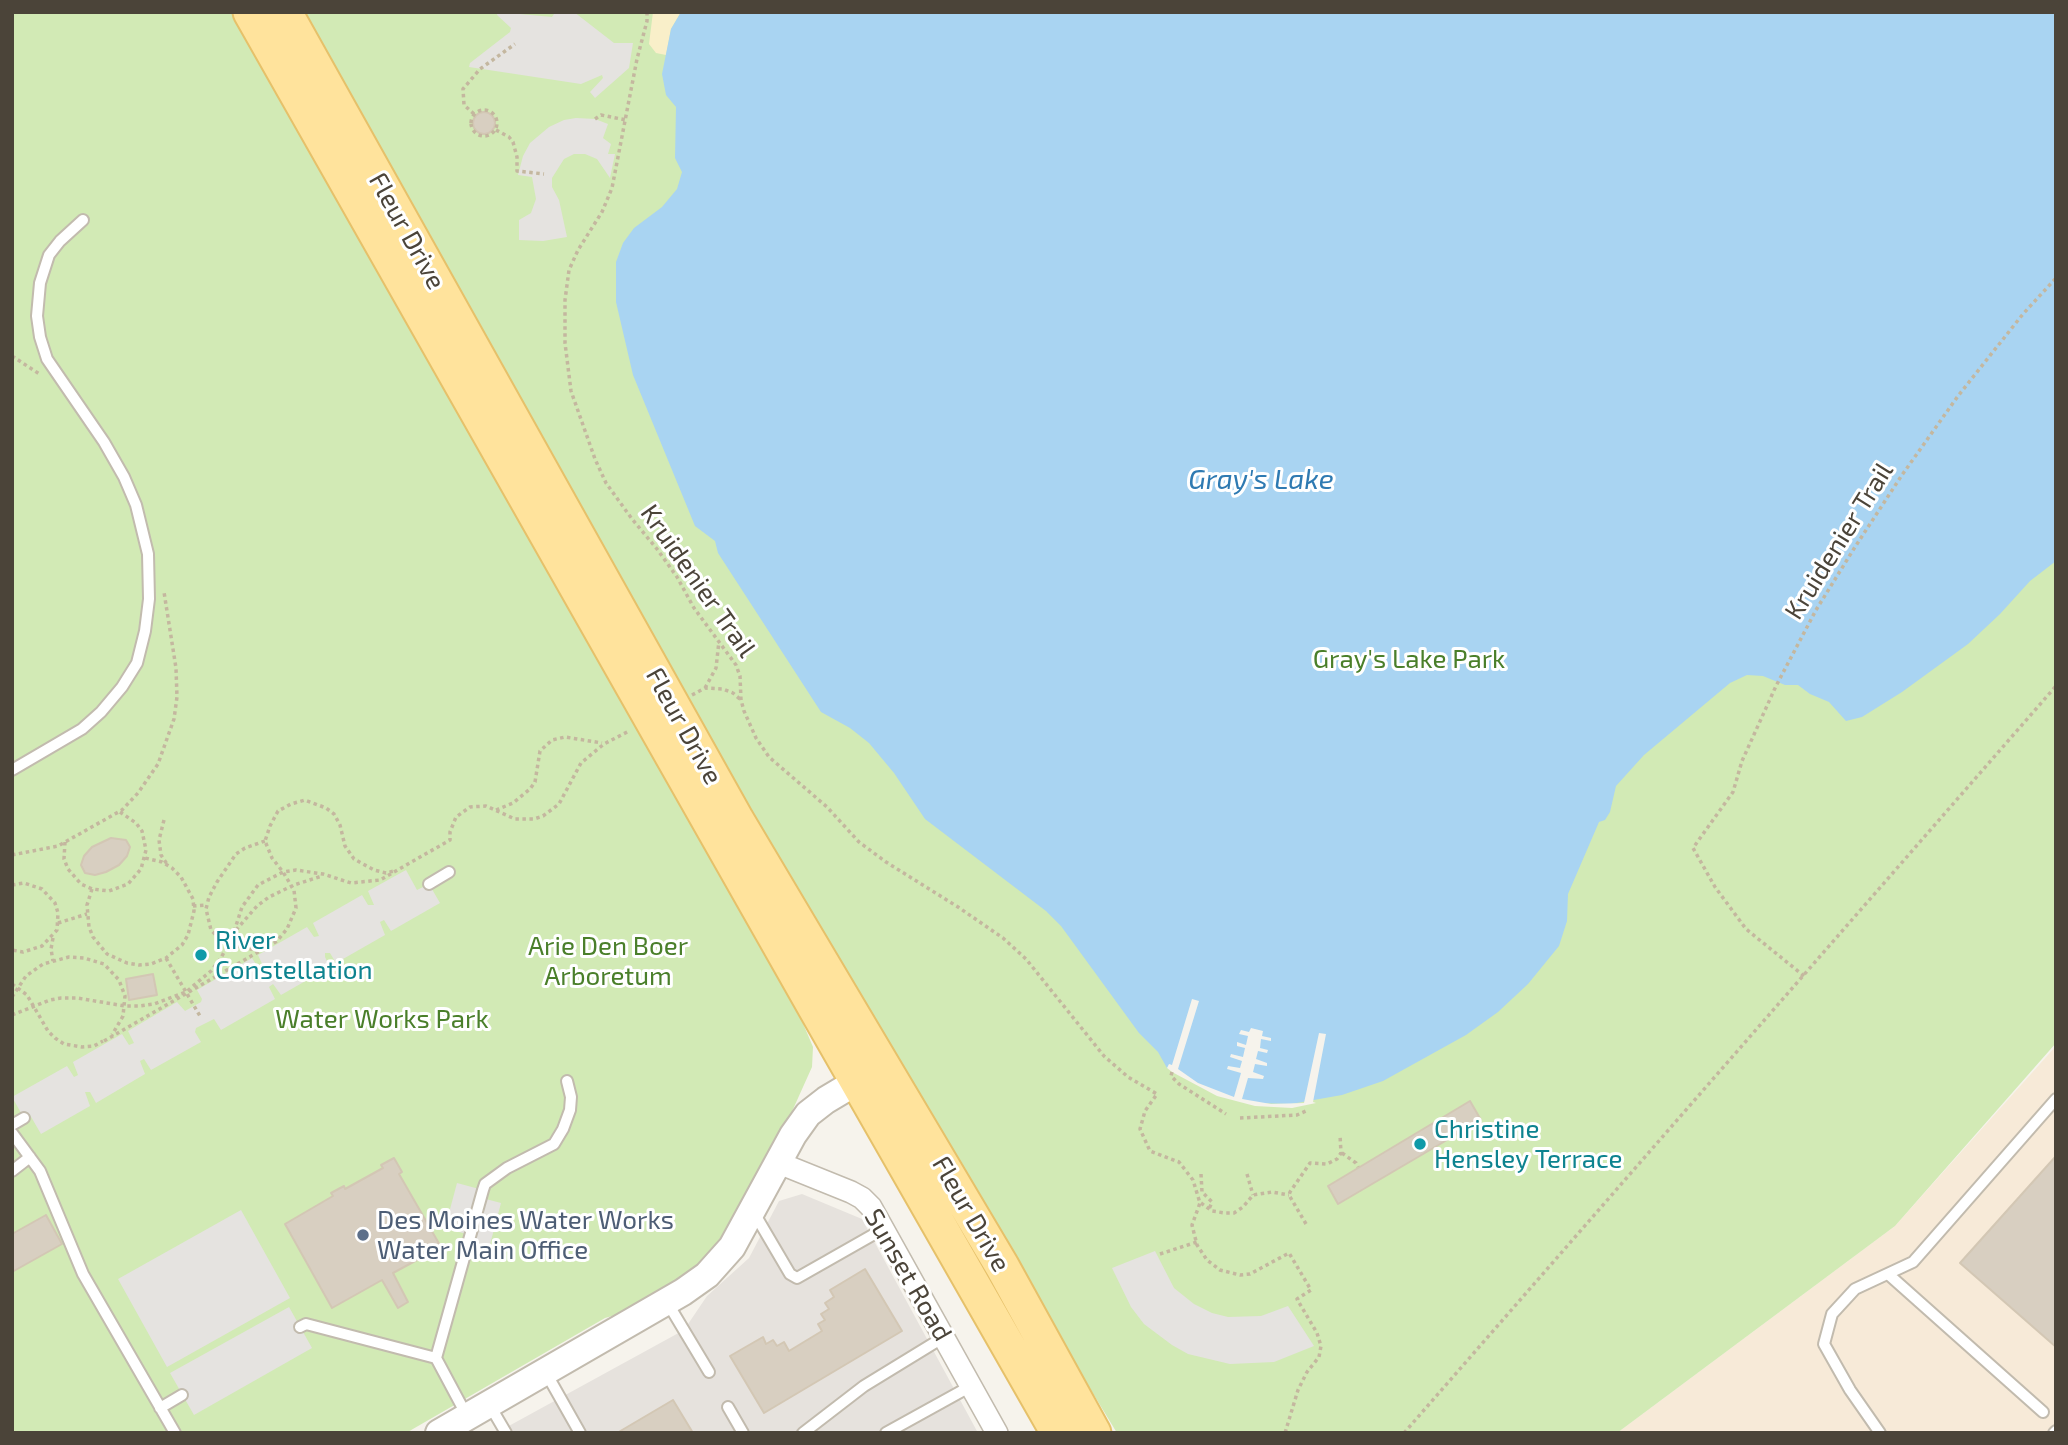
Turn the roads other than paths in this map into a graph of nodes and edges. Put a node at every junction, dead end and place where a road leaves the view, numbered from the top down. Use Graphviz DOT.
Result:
graph roads {
  1 [pos="250,12"];
  2 [pos="285,12"];
  3 [pos="83,220"];
  4 [pos="12,769"];
  5 [pos="449,872"];
  6 [pos="429,884"];
  7 [pos="870,1074"];
  8 [pos="567,1081"];
  9 [pos="2056,1100"];
  10 [pos="24,1118"];
  11 [pos="12,1125"];
  12 [pos="12,1133"];
  13 [pos="30,1157"];
  14 [pos="779,1163"];
  15 [pos="12,1171"];
  16 [pos="753,1211"];
  17 [pos="885,1228"];
  18 [pos="1888,1273"];
  19 [pos="666,1301"];
  20 [pos="300,1327"];
  21 [pos="944,1337"];
  22 [pos="436,1358"];
  23 [pos="545,1371"];
  24 [pos="709,1372"];
  25 [pos="971,1386"];
  26 [pos="182,1395"];
  27 [pos="728,1406"];
  28 [pos="160,1408"];
  29 [pos="478,1410"];
  30 [pos="2043,1412"];
  31 [pos="175,1433"];
  32 [pos="439,1433"];
  33 [pos="506,1433"];
  34 [pos="580,1433"];
  35 [pos="743,1433"];
  36 [pos="803,1433"];
  37 [pos="886,1433"];
  38 [pos="997,1433"];
  39 [pos="1058,1433"];
  40 [pos="1094,1433"];
  41 [pos="1881,1433"];
  1 -- 7 [label="main road, Fleur Drive"];
  2 -- 7 [label="main road, Fleur Drive"];
  3 -- 4 [label="lane"];
  5 -- 6 [label="lane"];
  7 -- 14 [label="street"];
  7 -- 39 [label="main road, Fleur Drive"];
  7 -- 40 [label="main road, Fleur Drive"];
  8 -- 22 [label="lane"];
  9 -- 18 [label="lane"];
  10 -- 11 [label="lane"];
  12 -- 13 [label="lane"];
  13 -- 15 [label="lane"];
  13 -- 28 [label="lane"];
  14 -- 16 [label="street"];
  14 -- 17 [label="street, Sunset Road"];
  16 -- 17 [label="lane"];
  16 -- 19 [label="street"];
  17 -- 21 [label="street, Sunset Road"];
  18 -- 30 [label="lane"];
  18 -- 41 [label="lane"];
  19 -- 23 [label="street"];
  19 -- 24 [label="lane"];
  20 -- 22 [label="lane"];
  21 -- 25 [label="street, Sunset Road"];
  21 -- 36 [label="lane"];
  22 -- 29 [label="lane"];
  23 -- 29 [label="street"];
  23 -- 34 [label="lane"];
  25 -- 37 [label="lane"];
  25 -- 38 [label="street, Sunset Road"];
  26 -- 28 [label="lane"];
  27 -- 35 [label="lane"];
  28 -- 31 [label="lane"];
  29 -- 32 [label="street"];
  29 -- 33 [label="lane"];
}
